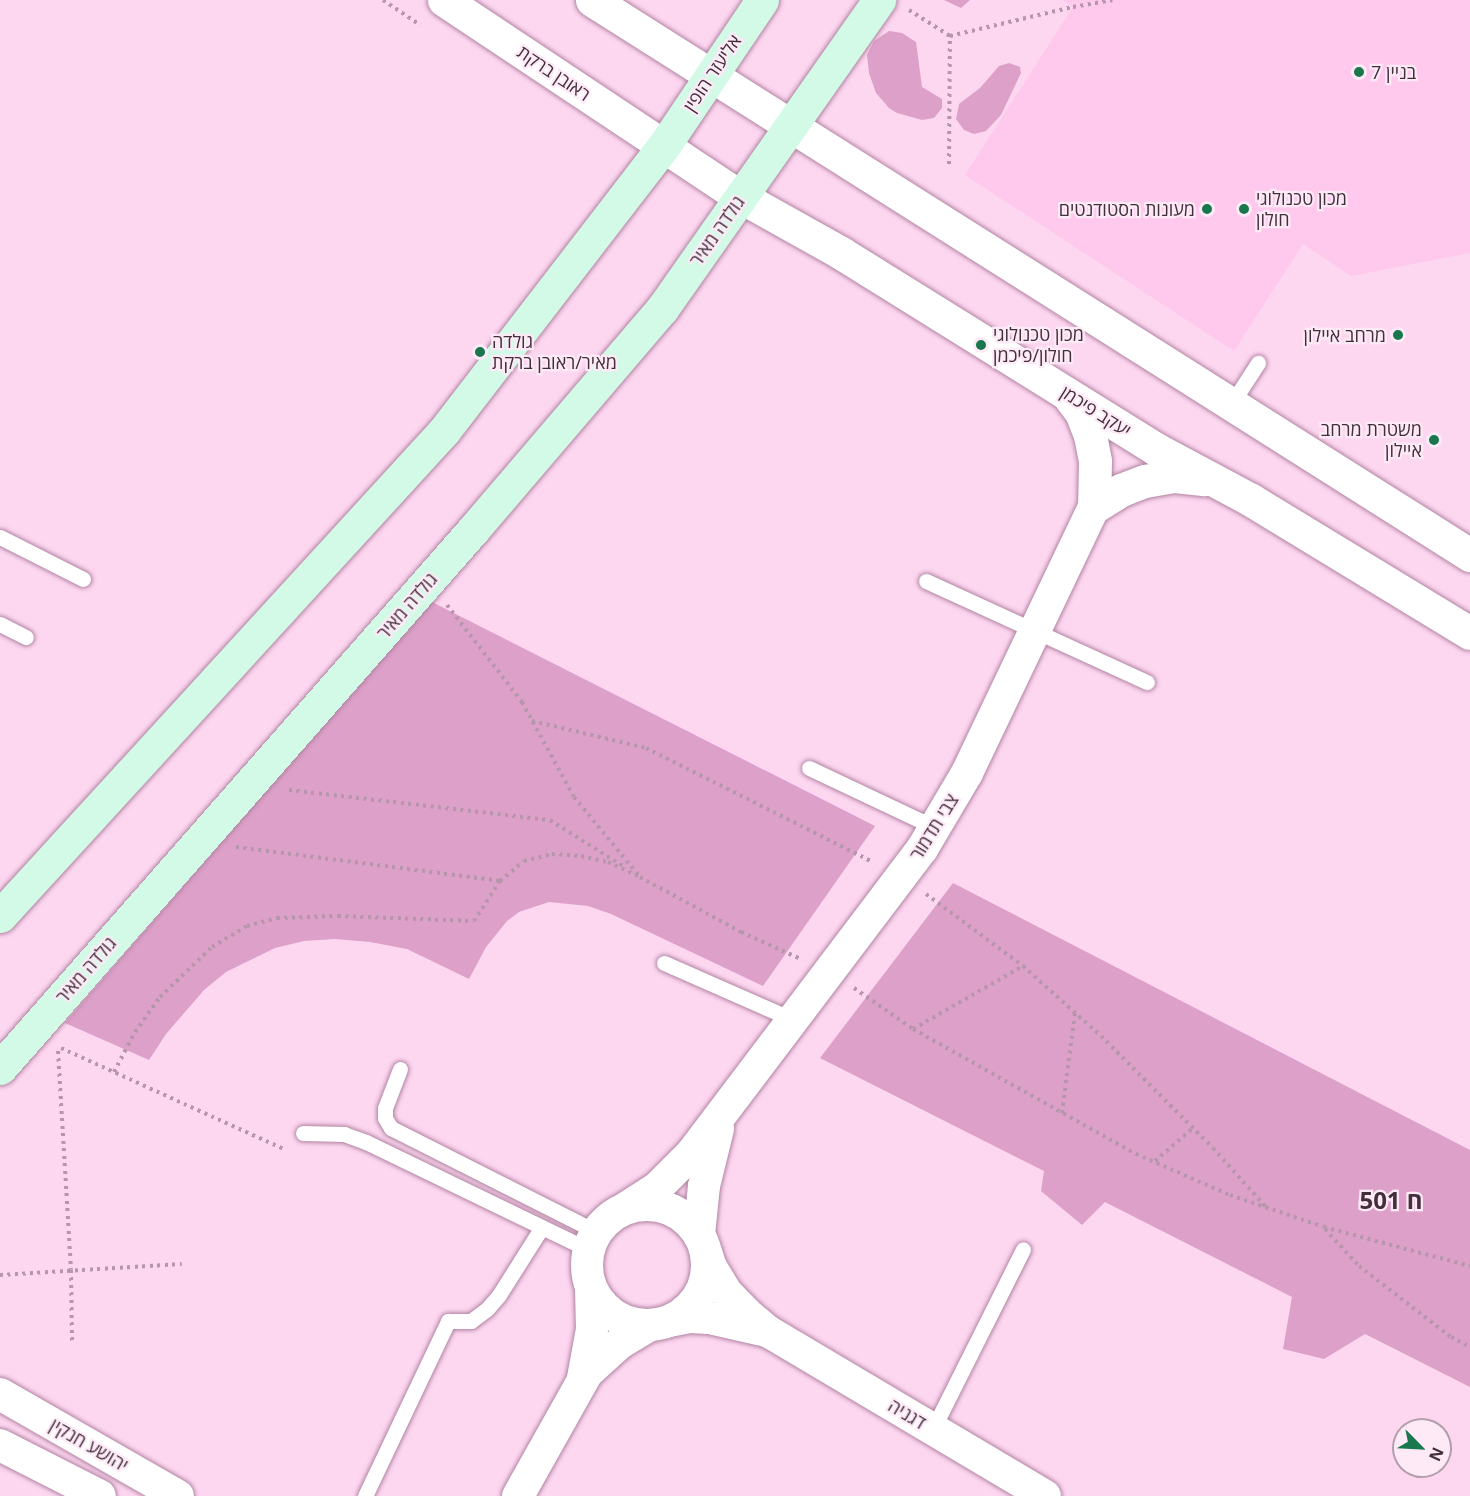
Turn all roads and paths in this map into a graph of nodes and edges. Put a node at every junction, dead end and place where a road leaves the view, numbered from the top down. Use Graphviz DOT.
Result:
graph roads {
  1 [pos="444,0"];
  2 [pos="592,0"];
  3 [pos="762,0"];
  4 [pos="1112,0"];
  5 [pos="892,3"];
  6 [pos="950,36"];
  7 [pos="712,74"];
  8 [pos="793,126"];
  9 [pos="663,147"];
  10 [pos="949,164"];
  11 [pos="741,197"];
  12 [pos="1258,363"];
  13 [pos="1065,391"];
  14 [pos="1232,403"];
  15 [pos="1213,479"];
  16 [pos="1094,507"];
  17 [pos="0,537"];
  18 [pos="1470,555"];
  19 [pos="83,579"];
  20 [pos="926,581"];
  21 [pos="428,582"];
  22 [pos="0,624"];
  23 [pos="1034,632"];
  24 [pos="1470,633"];
  25 [pos="26,637"];
  26 [pos="1147,682"];
  27 [pos="531,721"];
  28 [pos="809,768"];
  29 [pos="249,785"];
  30 [pos="936,828"];
  31 [pos="200,841"];
  32 [pos="640,877"];
  33 [pos="903,877"];
  34 [pos="500,881"];
  35 [pos="0,916"];
  36 [pos="664,963"];
  37 [pos="1023,966"];
  38 [pos="831,972"];
  39 [pos="1075,1013"];
  40 [pos="794,1020"];
  41 [pos="913,1029"];
  42 [pos="0,1068"];
  43 [pos="400,1069"];
  44 [pos="114,1072"];
  45 [pos="1062,1113"];
  46 [pos="722,1116"];
  47 [pos="1193,1128"];
  48 [pos="303,1133"];
  49 [pos="1154,1162"];
  50 [pos="626,1208"];
  51 [pos="1266,1208"];
  52 [pos="542,1227"];
  53 [pos="1324,1227"];
  54 [pos="593,1241"];
  55 [pos="703,1244"];
  56 [pos="1023,1249"];
  57 [pos="182,1264"];
  58 [pos="1470,1266"];
  59 [pos="71,1270"];
  60 [pos="0,1275"];
  61 [pos="591,1287"];
  62 [pos="660,1323"];
  63 [pos="769,1332"];
  64 [pos="72,1341"];
  65 [pos="1470,1347"];
  66 [pos="582,1380"];
  67 [pos="0,1394"];
  68 [pos="933,1429"];
  69 [pos="0,1446"];
  70 [pos="99,1496"];
  71 [pos="178,1496"];
  72 [pos="365,1496"];
  73 [pos="518,1496"];
  74 [pos="1045,1496"];
  1 -- 9 [label="street, ראובן ברקת"];
  2 -- 7 [label="street"];
  3 -- 7 [label="main road, אליעזר הופין"];
  4 -- 6 [label="path"];
  5 -- 6 [label="path"];
  5 -- 8 [label="main road"];
  6 -- 10 [label="path"];
  7 -- 8 [label="street"];
  7 -- 9 [label="main road, אליעזר הופין"];
  8 -- 11 [label="main road, גולדה מאיר"];
  8 -- 14 [label="street"];
  9 -- 11 [label="street, יעקב פיכמן"];
  9 -- 35 [label="main road"];
  11 -- 13 [label="street, יעקב פיכמן"];
  11 -- 21 [label="main road, גולדה מאיר"];
  12 -- 14 [label="lane"];
  13 -- 15 [label="street, יעקב פיכמן"];
  13 -- 16 [label="street"];
  14 -- 18 [label="street"];
  15 -- 16 [label="street"];
  15 -- 24 [label="street, יעקב פיכמן"];
  16 -- 23 [label="street, צבי תדמור"];
  17 -- 19 [label="lane"];
  20 -- 23 [label="lane"];
  21 -- 27 [label="path"];
  21 -- 29 [label="main road, גולדה מאיר"];
  22 -- 25 [label="lane"];
  23 -- 26 [label="lane"];
  23 -- 30 [label="street, צבי תדמור"];
  27 -- 32 [label="path"];
  27 -- 33 [label="path"];
  28 -- 30 [label="lane"];
  29 -- 31 [label="main road, גולדה מאיר"];
  29 -- 32 [label="path"];
  30 -- 33 [label="street, צבי תדמור"];
  31 -- 34 [label="path"];
  31 -- 42 [label="main road, גולדה מאיר"];
  32 -- 34 [label="path"];
  32 -- 38 [label="path"];
  33 -- 37 [label="path"];
  33 -- 38 [label="street, צבי תדמור"];
  34 -- 44 [label="path"];
  36 -- 40 [label="lane"];
  37 -- 39 [label="path"];
  37 -- 41 [label="path"];
  38 -- 40 [label="street, צבי תדמור"];
  38 -- 41 [label="path"];
  39 -- 45 [label="path"];
  39 -- 47 [label="path"];
  40 -- 46 [label="street, צבי תדמור"];
  41 -- 45 [label="path"];
  43 -- 54 [label="lane"];
  44 -- 48 [label="path"];
  44 -- 59 [label="path"];
  45 -- 49 [label="path"];
  46 -- 50 [label="street, צבי תדמור"];
  46 -- 55 [label="street, צבי תדמור"];
  47 -- 49 [label="path"];
  47 -- 51 [label="path"];
  48 -- 52 [label="lane"];
  49 -- 51 [label="path"];
  50 -- 54 [label="street"];
  50 -- 55 [label="street"];
  51 -- 53 [label="path"];
  52 -- 54 [label="lane"];
  52 -- 72 [label="lane"];
  53 -- 58 [label="path"];
  53 -- 65 [label="path"];
  54 -- 61 [label="street"];
  55 -- 62 [label="street"];
  55 -- 63 [label="street, דגניה"];
  56 -- 68 [label="lane"];
  57 -- 59 [label="path"];
  59 -- 60 [label="path"];
  59 -- 64 [label="path"];
  61 -- 62 [label="street"];
  61 -- 66 [label="street, דגניה"];
  62 -- 63 [label="street, דגניה"];
  62 -- 66 [label="street, דגניה"];
  63 -- 68 [label="street, דגניה"];
  66 -- 73 [label="street, דגניה"];
  67 -- 71 [label="street, יהושע חנקין"];
  68 -- 74 [label="street, דגניה"];
  69 -- 70 [label="street"];
}
